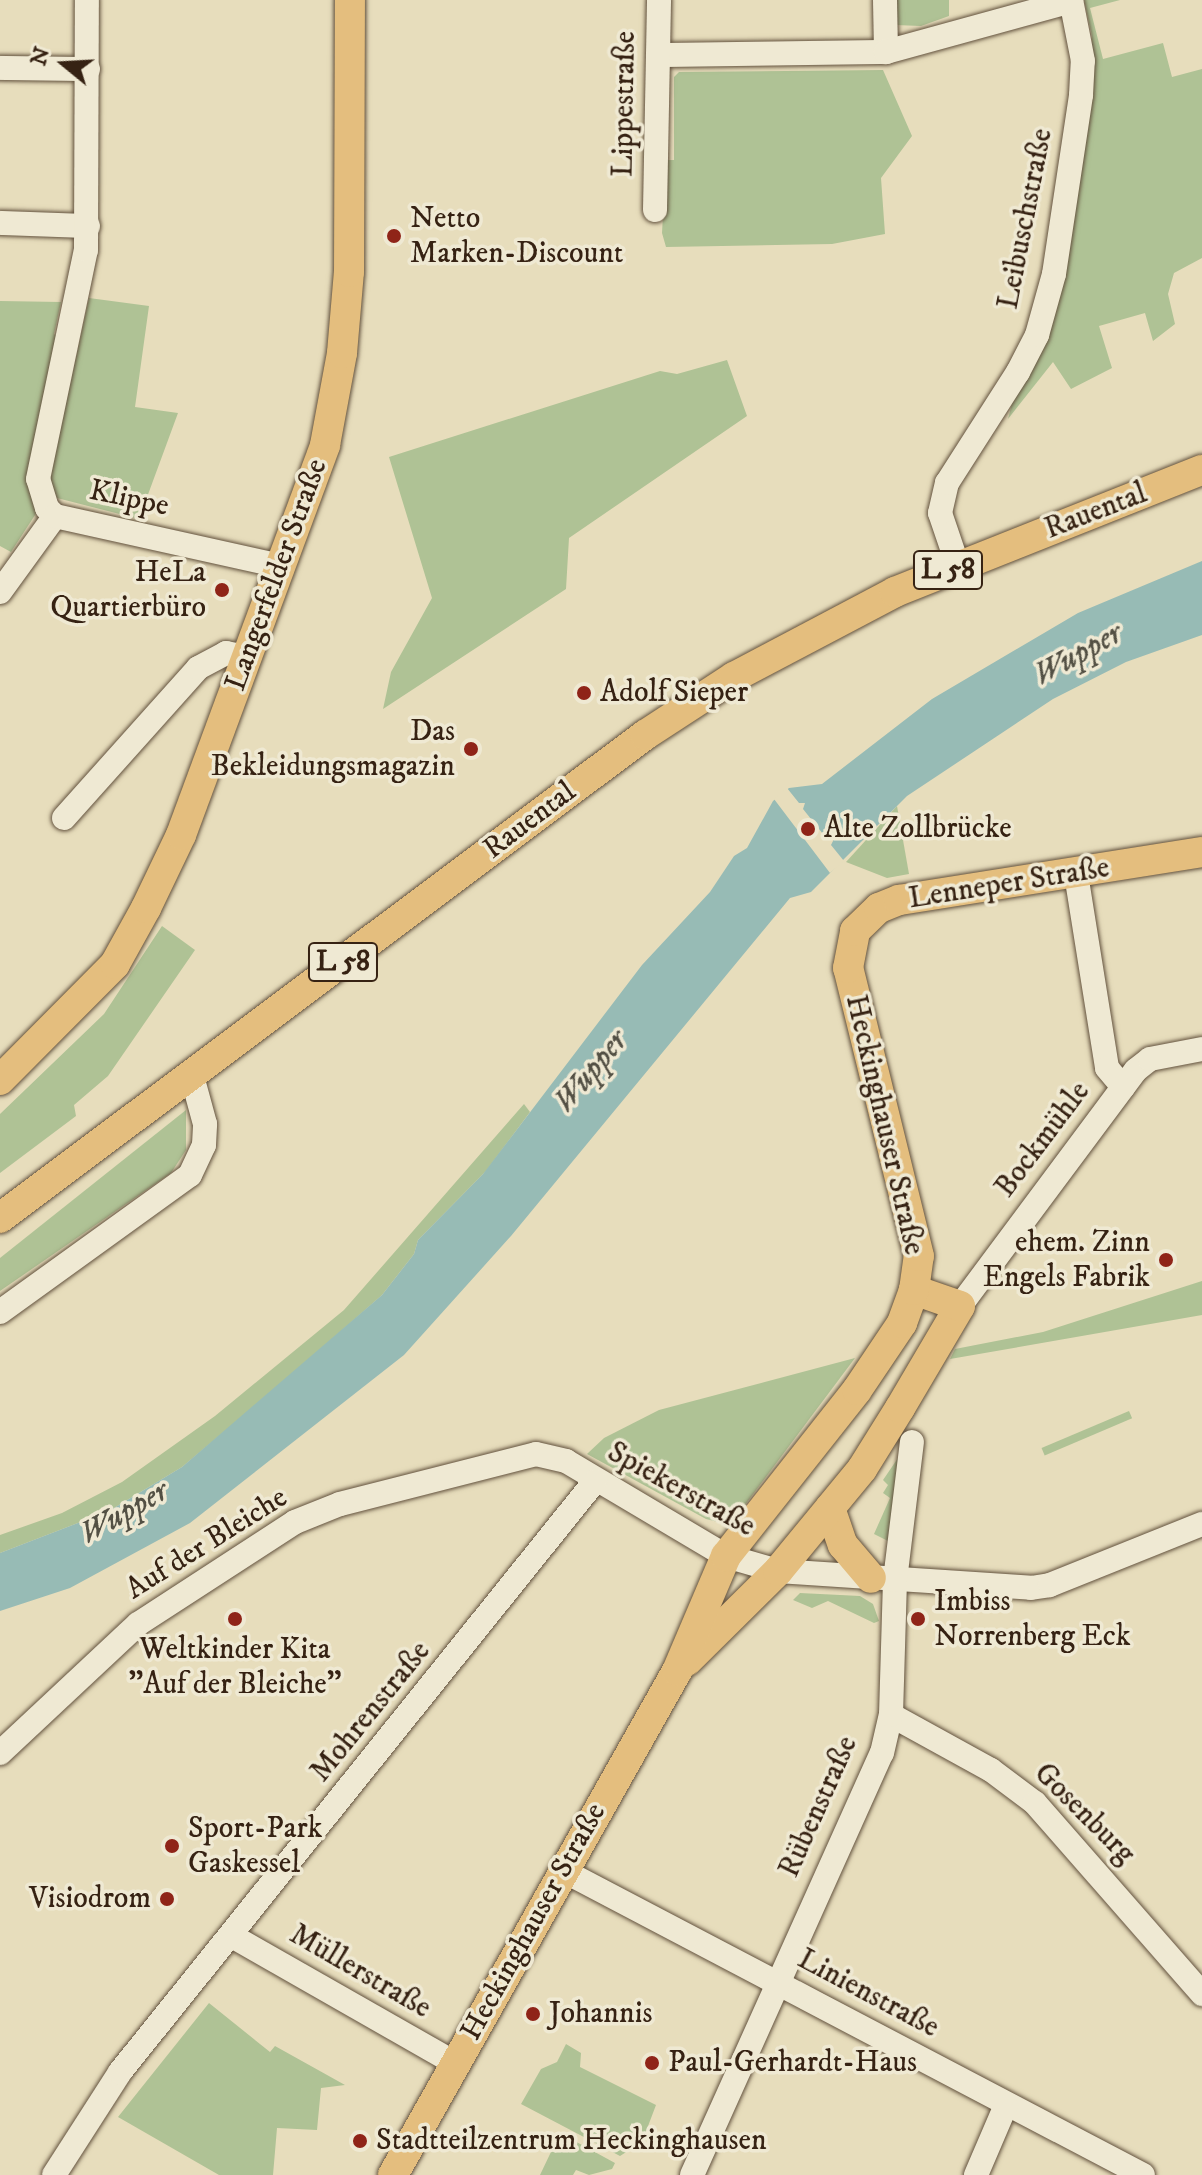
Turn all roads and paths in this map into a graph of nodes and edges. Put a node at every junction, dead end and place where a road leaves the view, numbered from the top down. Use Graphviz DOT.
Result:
graph roads {
  1 [pos="87,0"];
  2 [pos="350,0"];
  3 [pos="659,0"];
  4 [pos="885,0"];
  5 [pos="1071,1"];
  6 [pos="886,52"];
  7 [pos="659,55"];
  8 [pos="0,68"];
  9 [pos="88,69"];
  10 [pos="655,210"];
  11 [pos="0,223"];
  12 [pos="88,226"];
  13 [pos="1202,470"];
  14 [pos="55,516"];
  15 [pos="281,566"];
  16 [pos="958,566"];
  17 [pos="0,592"];
  18 [pos="247,657"];
  19 [pos="64,818"];
  20 [pos="1202,852"];
  21 [pos="1076,874"];
  22 [pos="848,959"];
  23 [pos="1202,1049"];
  24 [pos="192,1076"];
  25 [pos="0,1080"];
  26 [pos="1123,1087"];
  27 [pos="0,1218"];
  28 [pos="914,1290"];
  29 [pos="960,1306"];
  30 [pos="0,1312"];
  31 [pos="912,1442"];
  32 [pos="536,1454"];
  33 [pos="595,1481"];
  34 [pos="830,1508"];
  35 [pos="1202,1524"];
  36 [pos="726,1556"];
  37 [pos="778,1571"];
  38 [pos="883,1579"];
  39 [pos="677,1671"];
  40 [pos="891,1715"];
  41 [pos="0,1753"];
  42 [pos="562,1870"];
  43 [pos="232,1936"];
  44 [pos="776,1981"];
  45 [pos="1202,1994"];
  46 [pos="455,2063"];
  47 [pos="1006,2105"];
  48 [pos="54,2175"];
  49 [pos="393,2175"];
  50 [pos="692,2175"];
  51 [pos="976,2175"];
  52 [pos="1143,2175"];
  1 -- 9 [label="street"];
  2 -- 15 [label="main road, Langerfelder Straße"];
  3 -- 7 [label="street, Lippestraße"];
  4 -- 6 [label="street"];
  5 -- 6 [label="street"];
  5 -- 16 [label="street, Leibuschstraße"];
  6 -- 7 [label="street"];
  7 -- 10 [label="street, Lippestraße"];
  8 -- 9 [label="street"];
  9 -- 12 [label="street"];
  11 -- 12 [label="street"];
  12 -- 14 [label="street"];
  13 -- 16 [label="main road, Rauental / L 58"];
  14 -- 15 [label="street, Klippe"];
  14 -- 17 [label="street, Klippe"];
  15 -- 18 [label="main road, Langerfelder Straße"];
  16 -- 24 [label="main road, Rauental / L 58"];
  18 -- 19 [label="street"];
  18 -- 25 [label="main road, Langerfelder Straße"];
  20 -- 21 [label="main road, Lenneper Straße"];
  21 -- 22 [label="main road, Lenneper Straße"];
  21 -- 26 [label="street"];
  22 -- 28 [label="main road, Heckinghauser Straße"];
  23 -- 26 [label="street, Bockmühle"];
  24 -- 27 [label="main road, L 58"];
  24 -- 30 [label="street"];
  26 -- 29 [label="street, Bockmühle"];
  28 -- 29 [label="main road, Heckinghauser Straße"];
  28 -- 36 [label="main road, Heckinghauser Straße"];
  29 -- 34 [label="main road, Heckinghauser Straße"];
  31 -- 38 [label="street, Rübenstraße"];
  32 -- 33 [label="street, Spiekerstraße"];
  32 -- 41 [label="street, Auf der Bleiche"];
  33 -- 36 [label="street, Spiekerstraße"];
  33 -- 43 [label="street, Mohrenstraße"];
  34 -- 37 [label="main road, Heckinghauser Straße"];
  34 -- 38 [label="main road"];
  35 -- 38 [label="street, Spiekerstraße"];
  36 -- 37 [label="street, Spiekerstraße"];
  36 -- 39 [label="main road, Heckinghauser Straße"];
  37 -- 38 [label="street, Spiekerstraße"];
  37 -- 39 [label="main road, Heckinghauser Straße"];
  38 -- 40 [label="street, Rübenstraße"];
  39 -- 42 [label="main road, Heckinghauser Straße"];
  40 -- 44 [label="street, Rübenstraße"];
  40 -- 45 [label="street, Gosenburg"];
  42 -- 44 [label="street, Linienstraße"];
  42 -- 46 [label="main road, Heckinghauser Straße"];
  43 -- 46 [label="street, Müllerstraße"];
  43 -- 48 [label="street, Mohrenstraße"];
  44 -- 47 [label="street, Linienstraße"];
  44 -- 50 [label="street, Rübenstraße"];
  46 -- 49 [label="main road, Heckinghauser Straße"];
  47 -- 51 [label="street"];
  47 -- 52 [label="street, Linienstraße"];
}
